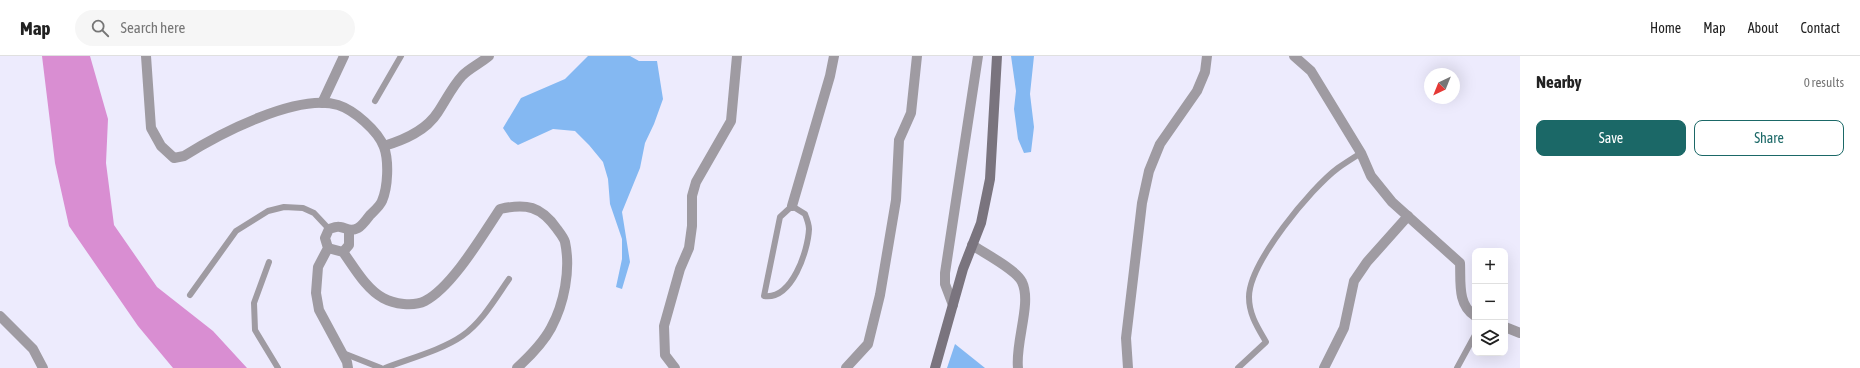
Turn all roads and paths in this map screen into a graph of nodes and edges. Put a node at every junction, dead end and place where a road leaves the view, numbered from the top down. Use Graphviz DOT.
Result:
graph roads {
  1 [pos="146,56"];
  2 [pos="344,56"];
  3 [pos="401,56"];
  4 [pos="489,56"];
  5 [pos="737,56"];
  6 [pos="834,56"];
  7 [pos="917,56"];
  8 [pos="978,56"];
  9 [pos="996,56"];
  10 [pos="1207,56"];
  11 [pos="1294,56"];
  12 [pos="375,101"];
  13 [pos="322,103"];
  14 [pos="384,146"];
  15 [pos="1361,153"];
  16 [pos="792,206"];
  17 [pos="1408,216"];
  18 [pos="329,229"];
  19 [pos="349,230"];
  20 [pos="972,245"];
  21 [pos="328,248"];
  22 [pos="343,252"];
  23 [pos="269,262"];
  24 [pos="509,279"];
  25 [pos="190,295"];
  26 [pos="953,305"];
  27 [pos="1472,313"];
  28 [pos="0,316"];
  29 [pos="1508,328"];
  30 [pos="1520,333"];
  31 [pos="1472,340"];
  32 [pos="341,352"];
  33 [pos="43,368"];
  34 [pos="278,368"];
  35 [pos="348,368"];
  36 [pos="381,368"];
  37 [pos="385,368"];
  38 [pos="517,368"];
  39 [pos="675,368"];
  40 [pos="846,368"];
  41 [pos="935,368"];
  42 [pos="1018,368"];
  43 [pos="1128,368"];
  44 [pos="1238,368"];
  45 [pos="1324,368"];
  46 [pos="1457,368"];
  1 -- 13 [label="street"];
  2 -- 13 [label="street"];
  3 -- 12 [label="lane"];
  4 -- 14 [label="street"];
  5 -- 39 [label="street"];
  6 -- 16 [label="street"];
  7 -- 40 [label="street"];
  8 -- 26 [label="street"];
  9 -- 20 [label="street"];
  10 -- 43 [label="street"];
  11 -- 15 [label="street"];
  13 -- 14 [label="street"];
  14 -- 19 [label="street"];
  15 -- 17 [label="street"];
  15 -- 44 [label="lane"];
  16 -- 16 [label="lane"];
  17 -- 27 [label="street"];
  17 -- 45 [label="street"];
  18 -- 19 [label="street"];
  18 -- 21 [label="street"];
  18 -- 25 [label="lane"];
  19 -- 22 [label="street"];
  20 -- 26 [label="street"];
  20 -- 42 [label="street"];
  21 -- 22 [label="street"];
  21 -- 32 [label="street"];
  22 -- 38 [label="street"];
  23 -- 34 [label="lane"];
  24 -- 37 [label="lane"];
  26 -- 41 [label="street"];
  28 -- 33 [label="street"];
  29 -- 30 [label="street"];
  31 -- 46 [label="lane"];
  32 -- 35 [label="street"];
  32 -- 36 [label="lane"];
}
